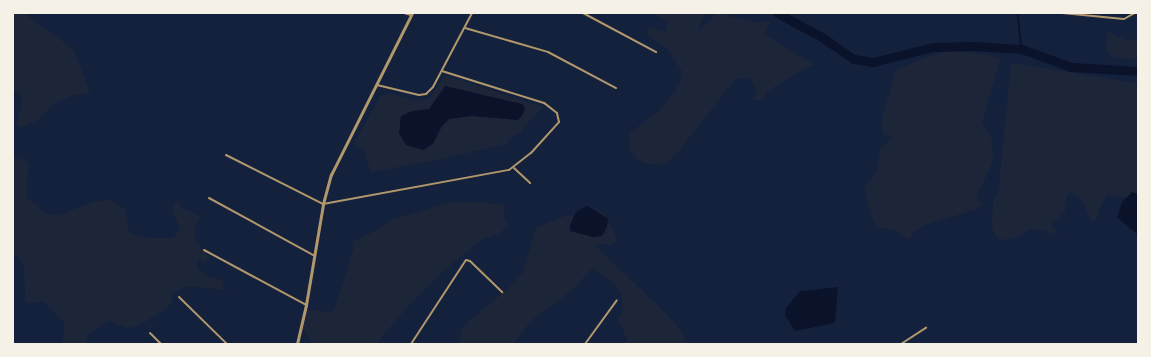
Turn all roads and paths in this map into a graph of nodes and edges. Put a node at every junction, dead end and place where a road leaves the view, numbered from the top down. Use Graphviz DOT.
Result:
graph roads {
  1 [pos="404,13"];
  2 [pos="472,13"];
  3 [pos="583,13"];
  4 [pos="1062,13"];
  5 [pos="1100,13"];
  6 [pos="412,14"];
  7 [pos="1134,14"];
  8 [pos="1100,17"];
  9 [pos="465,28"];
  10 [pos="656,52"];
  11 [pos="442,71"];
  12 [pos="376,85"];
  13 [pos="616,88"];
  14 [pos="226,155"];
  15 [pos="514,168"];
  16 [pos="530,183"];
  17 [pos="209,198"];
  18 [pos="323,204"];
  19 [pos="204,250"];
  20 [pos="315,256"];
  21 [pos="502,292"];
  22 [pos="179,297"];
  23 [pos="618,300"];
  24 [pos="306,305"];
  25 [pos="926,328"];
  26 [pos="150,333"];
  27 [pos="161,344"];
  28 [pos="227,344"];
  29 [pos="297,344"];
  30 [pos="411,344"];
  31 [pos="585,344"];
  32 [pos="901,344"];
  1 -- 6 [label="street"];
  2 -- 9 [label="street"];
  3 -- 10 [label="street"];
  4 -- 8 [label="street"];
  5 -- 8 [label="street"];
  6 -- 12 [label="street"];
  7 -- 8 [label="street"];
  9 -- 11 [label="street"];
  9 -- 13 [label="street"];
  11 -- 12 [label="street"];
  11 -- 15 [label="street"];
  12 -- 18 [label="street"];
  14 -- 18 [label="street"];
  15 -- 16 [label="street"];
  15 -- 18 [label="street"];
  17 -- 20 [label="street"];
  18 -- 20 [label="street"];
  19 -- 24 [label="street"];
  20 -- 24 [label="street"];
  21 -- 30 [label="street"];
  22 -- 28 [label="street"];
  23 -- 31 [label="street"];
  24 -- 29 [label="street"];
  25 -- 32 [label="street"];
  26 -- 27 [label="street"];
}
